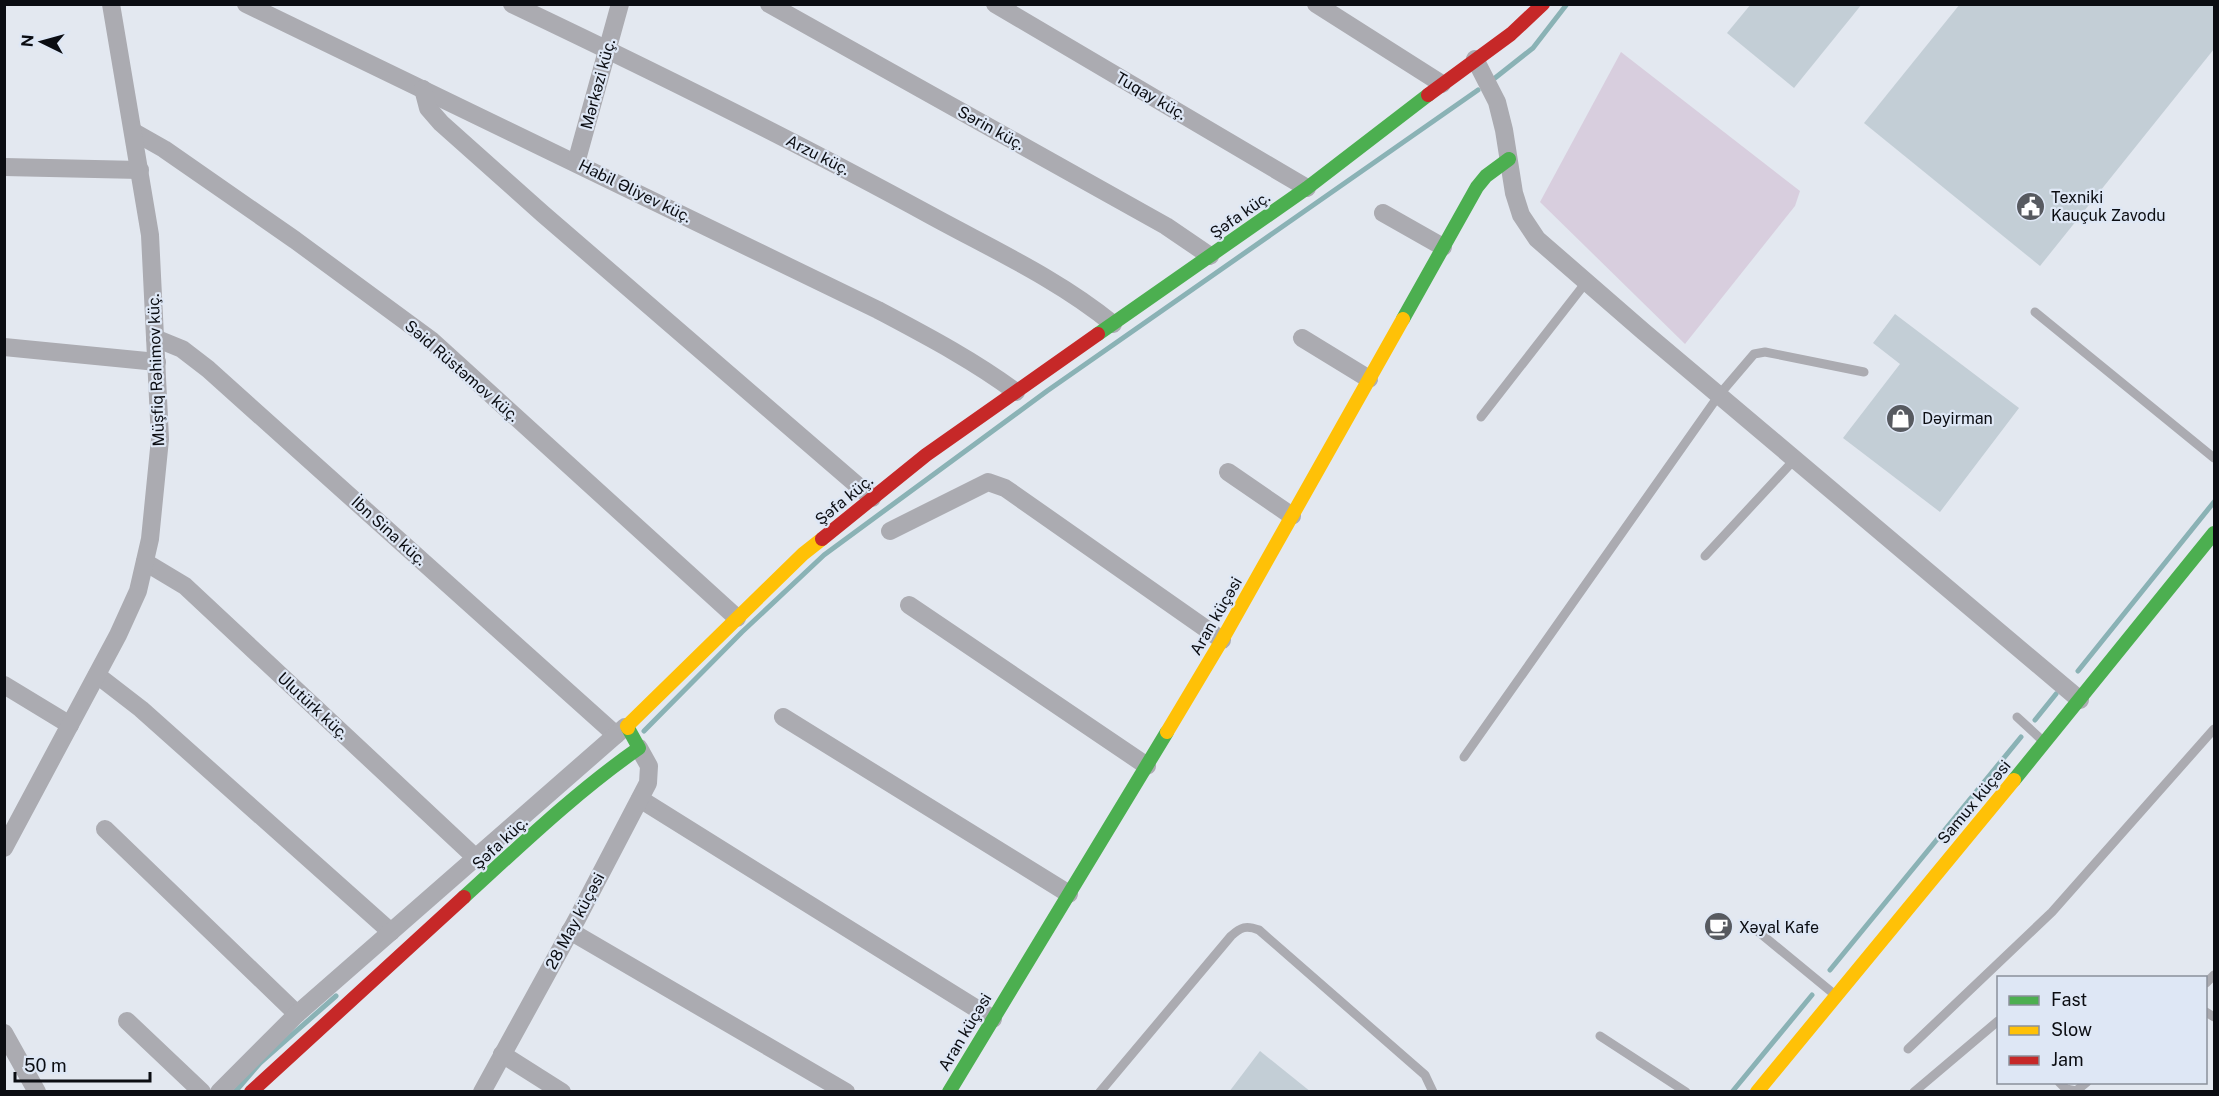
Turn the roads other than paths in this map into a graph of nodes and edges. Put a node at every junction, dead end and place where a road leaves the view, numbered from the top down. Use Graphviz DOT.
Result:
graph roads {
  1 [pos="111,4"];
  2 [pos="246,4"];
  3 [pos="512,4"];
  4 [pos="620,4"];
  5 [pos="769,4"];
  6 [pos="995,4"];
  7 [pos="1316,4"];
  8 [pos="1543,4"];
  9 [pos="608,50"];
  10 [pos="1475,59"];
  11 [pos="1442,84"];
  12 [pos="423,89"];
  13 [pos="134,132"];
  14 [pos="1509,159"];
  15 [pos="576,163"];
  16 [pos="4,167"];
  17 [pos="140,170"];
  18 [pos="1308,188"];
  19 [pos="1383,213"];
  20 [pos="1443,247"];
  21 [pos="1210,256"];
  22 [pos="1587,281"];
  23 [pos="2035,312"];
  24 [pos="1113,324"];
  25 [pos="156,338"];
  26 [pos="1302,338"];
  27 [pos="4,346"];
  28 [pos="157,362"];
  29 [pos="1864,372"];
  30 [pos="1369,379"];
  31 [pos="1016,392"];
  32 [pos="1719,394"];
  33 [pos="1481,417"];
  34 [pos="2214,458"];
  35 [pos="1795,459"];
  36 [pos="1228,472"];
  37 [pos="872,498"];
  38 [pos="1292,516"];
  39 [pos="890,531"];
  40 [pos="2214,532"];
  41 [pos="1705,556"];
  42 [pos="146,562"];
  43 [pos="909,605"];
  44 [pos="737,618"];
  45 [pos="1222,640"];
  46 [pos="97,675"];
  47 [pos="4,685"];
  48 [pos="2080,700"];
  49 [pos="783,717"];
  50 [pos="2017,717"];
  51 [pos="70,725"];
  52 [pos="2214,729"];
  53 [pos="622,730"];
  54 [pos="2045,742"];
  55 [pos="639,748"];
  56 [pos="1464,757"];
  57 [pos="1147,766"];
  58 [pos="640,799"];
  59 [pos="105,829"];
  60 [pos="4,848"];
  61 [pos="476,858"];
  62 [pos="1069,894"];
  63 [pos="1755,929"];
  64 [pos="570,931"];
  65 [pos="391,932"];
  66 [pos="1836,996"];
  67 [pos="297,1014"];
  68 [pos="993,1019"];
  69 [pos="127,1021"];
  70 [pos="1997,1022"];
  71 [pos="4,1032"];
  72 [pos="1600,1036"];
  73 [pos="1908,1049"];
  74 [pos="502,1054"];
  75 [pos="2060,1084"];
  76 [pos="2086,1084"];
  77 [pos="37,1092"];
  78 [pos="202,1092"];
  79 [pos="219,1092"];
  80 [pos="251,1092"];
  81 [pos="482,1092"];
  82 [pos="562,1092"];
  83 [pos="846,1092"];
  84 [pos="949,1092"];
  85 [pos="1100,1092"];
  86 [pos="1433,1092"];
  87 [pos="1686,1092"];
  88 [pos="1757,1092"];
  89 [pos="1914,1092"];
  1 -- 13 [label="street, Müşfiq Rəhimov küç."];
  2 -- 12 [label="street, Habil Əliyev küç."];
  3 -- 9 [label="street, Arzu küç."];
  4 -- 9 [label="street, Mərkəzi küç."];
  5 -- 21 [label="street, Sərin küç."];
  6 -- 18 [label="street, Tuqay küç."];
  7 -- 11 [label="street"];
  8 -- 10 [label="street, Şəfa küç."];
  9 -- 15 [label="street, Mərkəzi küç."];
  9 -- 24 [label="street, Arzu küç."];
  10 -- 11 [label="street, Şəfa küç."];
  10 -- 14 [label="street"];
  11 -- 18 [label="street, Şəfa küç."];
  12 -- 15 [label="street, Habil Əliyev küç."];
  12 -- 37 [label="street"];
  13 -- 17 [label="street, Müşfiq Rəhimov küç."];
  13 -- 44 [label="street, Səid Rüstəmov küç."];
  14 -- 20 [label="street, Aran küçəsi"];
  14 -- 22 [label="street"];
  15 -- 31 [label="street, Habil Əliyev küç."];
  16 -- 17 [label="street"];
  17 -- 25 [label="street, Müşfiq Rəhimov küç."];
  18 -- 21 [label="street, Şəfa küç."];
  19 -- 20 [label="street"];
  20 -- 30 [label="street, Aran küçəsi"];
  21 -- 24 [label="street, Şəfa küç."];
  22 -- 32 [label="street"];
  22 -- 33 [label="lane"];
  23 -- 34 [label="lane"];
  24 -- 31 [label="street, Şəfa küç."];
  25 -- 28 [label="street, Müşfiq Rəhimov küç."];
  25 -- 53 [label="street, İbn Sina küç."];
  26 -- 30 [label="street"];
  27 -- 28 [label="street"];
  28 -- 42 [label="street, Müşfiq Rəhimov küç."];
  29 -- 32 [label="lane"];
  30 -- 38 [label="street, Aran küçəsi"];
  31 -- 37 [label="street, Şəfa küç."];
  32 -- 35 [label="street"];
  32 -- 56 [label="lane"];
  35 -- 41 [label="lane"];
  35 -- 48 [label="street"];
  36 -- 38 [label="street"];
  37 -- 44 [label="street, Şəfa küç."];
  38 -- 45 [label="street, Aran küçəsi"];
  39 -- 45 [label="street"];
  40 -- 48 [label="street, Samux küçəsi"];
  42 -- 46 [label="street, Müşfiq Rəhimov küç."];
  42 -- 61 [label="street, Ulutürk küç."];
  43 -- 57 [label="street"];
  44 -- 53 [label="street, Şəfa küç."];
  45 -- 57 [label="street, Aran küçəsi"];
  46 -- 51 [label="street, Müşfiq Rəhimov küç."];
  46 -- 65 [label="street"];
  47 -- 51 [label="street"];
  48 -- 54 [label="street, Samux küçəsi"];
  49 -- 62 [label="street"];
  50 -- 54 [label="lane"];
  51 -- 60 [label="street, Müşfiq Rəhimov küç."];
  52 -- 73 [label="lane"];
  53 -- 55 [label="street"];
  53 -- 61 [label="street"];
  54 -- 66 [label="street, Samux küçəsi"];
  55 -- 58 [label="street, 28 May küçəsi"];
  55 -- 80 [label="street, Şəfa küç."];
  57 -- 62 [label="street, Aran küçəsi"];
  58 -- 64 [label="street, 28 May küçəsi"];
  58 -- 68 [label="street"];
  59 -- 67 [label="street"];
  61 -- 65 [label="street"];
  62 -- 68 [label="street, Aran küçəsi"];
  63 -- 66 [label="lane"];
  64 -- 74 [label="street, 28 May küçəsi"];
  64 -- 83 [label="street"];
  65 -- 67 [label="street"];
  66 -- 88 [label="street, Samux küçəsi"];
  67 -- 79 [label="street"];
  68 -- 84 [label="street, Aran küçəsi"];
  69 -- 78 [label="street"];
  70 -- 89 [label="lane"];
  71 -- 77 [label="street"];
  72 -- 87 [label="lane"];
  74 -- 81 [label="street, 28 May küçəsi"];
  74 -- 82 [label="street"];
  75 -- 76 [label="lane"];
  85 -- 86 [label="lane"];
}
